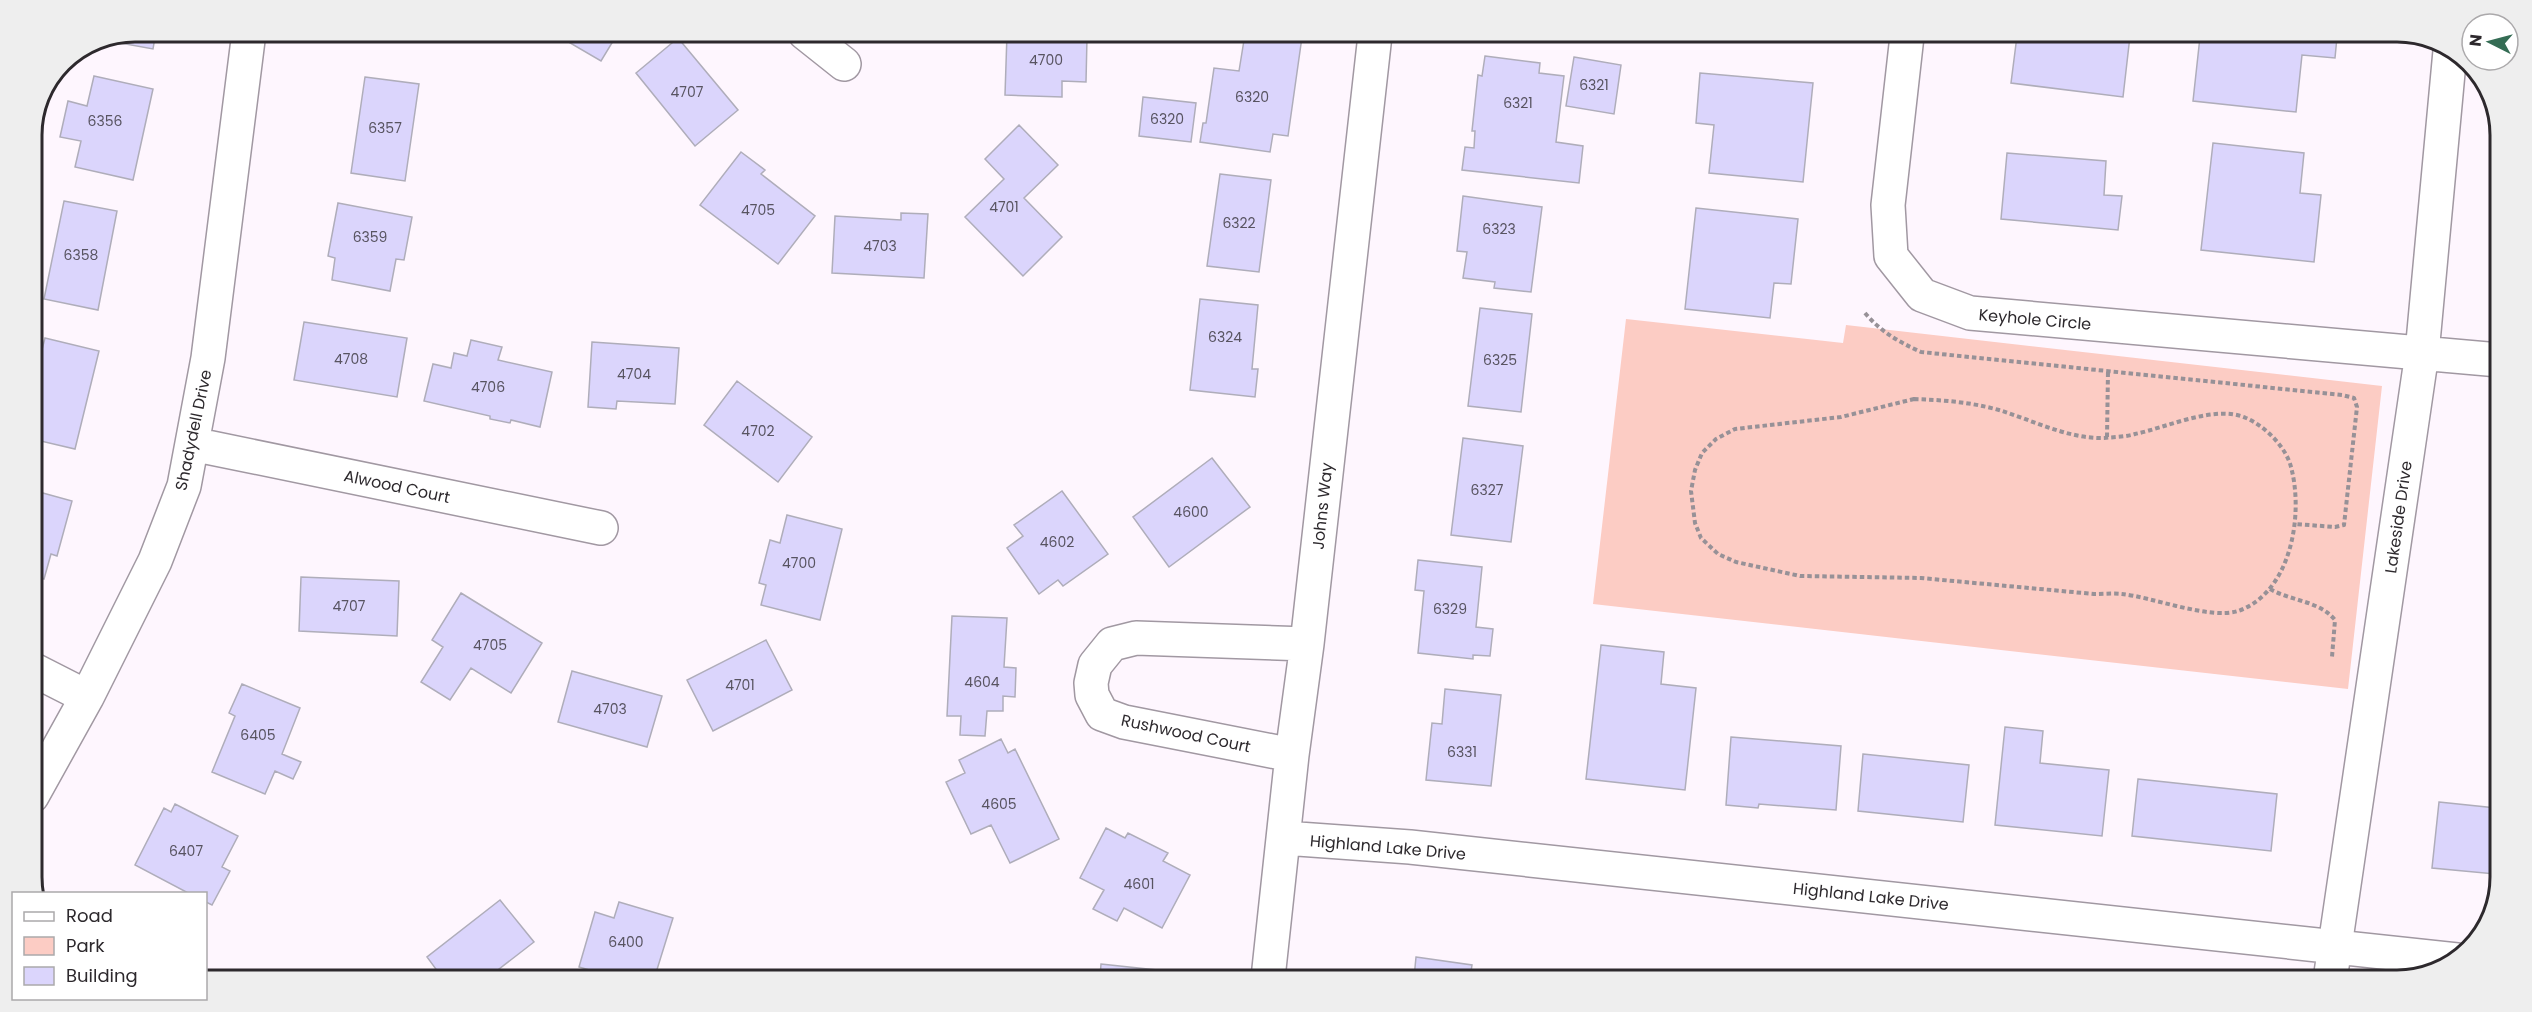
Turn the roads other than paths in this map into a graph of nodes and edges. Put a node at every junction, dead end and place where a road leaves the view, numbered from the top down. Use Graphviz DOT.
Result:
graph roads {
  1 [pos="248,42"];
  2 [pos="816,42"];
  3 [pos="1374,42"];
  4 [pos="1906,42"];
  5 [pos="2449,58"];
  6 [pos="844,64"];
  7 [pos="2422,354"];
  8 [pos="2490,359"];
  9 [pos="192,444"];
  10 [pos="601,528"];
  11 [pos="1307,644"];
  12 [pos="42,674"];
  13 [pos="87,697"];
  14 [pos="1292,755"];
  15 [pos="42,778"];
  16 [pos="1284,838"];
  17 [pos="2336,946"];
  18 [pos="2442,958"];
  19 [pos="1269,970"];
  20 [pos="2332,970"];
  1 -- 9 [label="street, Shadydell Drive"];
  2 -- 6 [label="street"];
  3 -- 11 [label="street, Johns Way"];
  4 -- 7 [label="street, Keyhole Circle"];
  5 -- 7 [label="street, Lakeside Drive"];
  7 -- 8 [label="street, Keyhole Circle"];
  7 -- 17 [label="street, Lakeside Drive"];
  9 -- 10 [label="street, Alwood Court"];
  9 -- 13 [label="street, Shadydell Drive"];
  11 -- 14 [label="street, Johns Way"];
  11 -- 14 [label="street, Rushwood Court"];
  12 -- 13 [label="street"];
  13 -- 15 [label="street, Shadydell Drive"];
  14 -- 16 [label="street, Johns Way"];
  16 -- 17 [label="street, Highland Lake Drive"];
  16 -- 19 [label="street, Johns Way"];
  17 -- 18 [label="street, Highland Lake Drive"];
  17 -- 20 [label="street, Lakeside Drive"];
}
